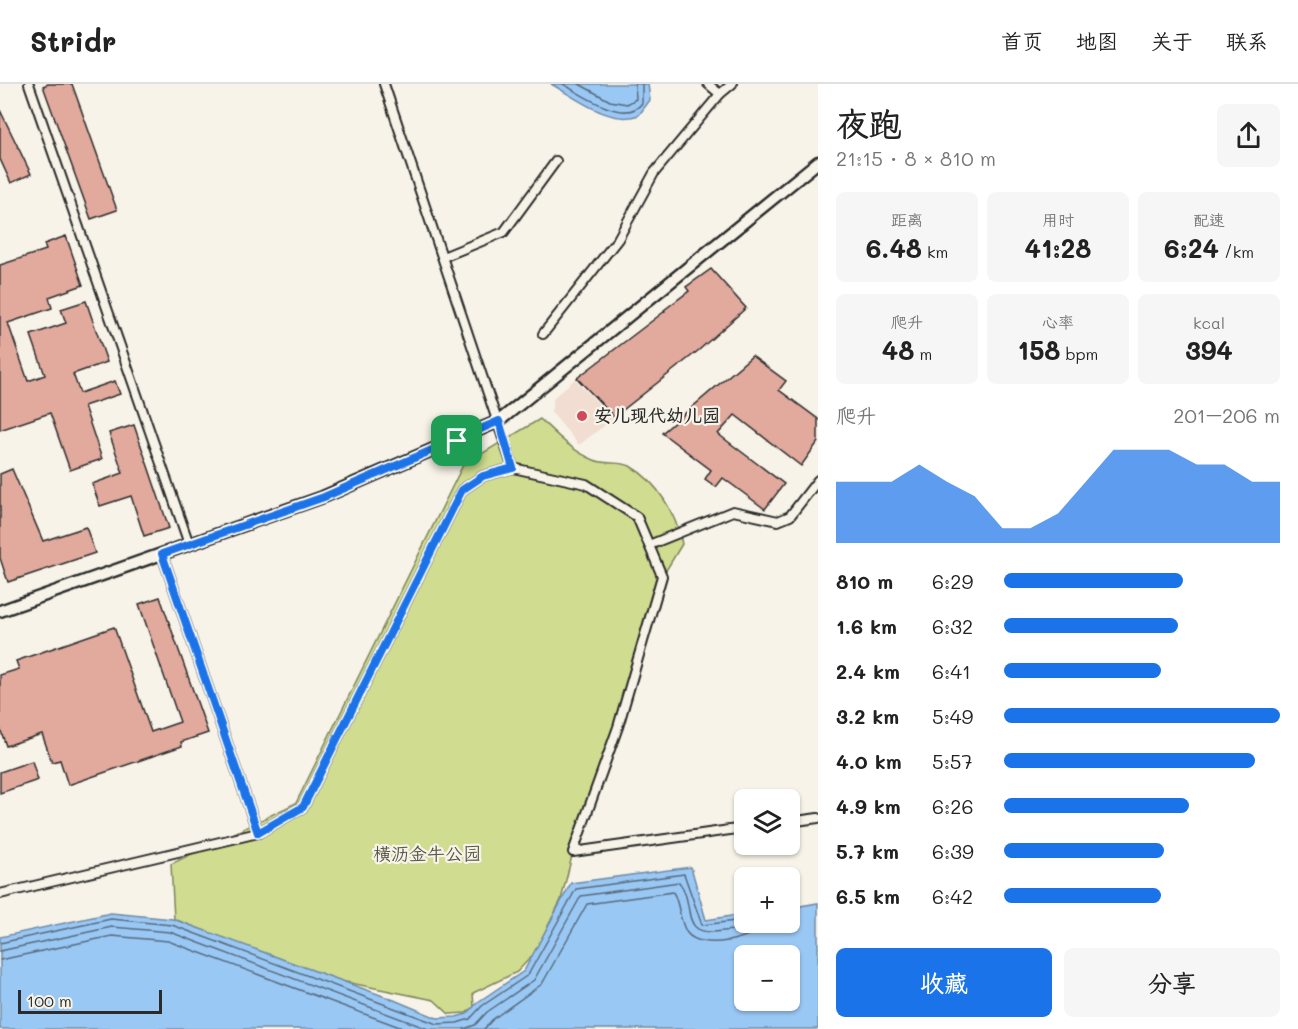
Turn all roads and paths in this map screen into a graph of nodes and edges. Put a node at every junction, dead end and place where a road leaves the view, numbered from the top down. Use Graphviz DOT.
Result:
graph roads {
  1 [pos="29,84"];
  2 [pos="384,84"];
  3 [pos="708,84"];
  4 [pos="732,84"];
  5 [pos="720,94"];
  6 [pos="556,161"];
  7 [pos="818,162"];
  8 [pos="443,257"];
  9 [pos="543,334"];
  10 [pos="499,421"];
  11 [pos="513,468"];
  12 [pos="818,480"];
  13 [pos="189,544"];
  14 [pos="649,545"];
  15 [pos="162,554"];
  16 [pos="0,610"];
  17 [pos="818,818"];
  18 [pos="800,820"];
  19 [pos="734,829"];
  20 [pos="258,833"];
  21 [pos="0,894"];
  1 -- 13 [label="street"];
  2 -- 8 [label="street"];
  3 -- 5 [label="street"];
  4 -- 5 [label="street"];
  5 -- 9 [label="street"];
  6 -- 8 [label="street"];
  7 -- 10 [label="street"];
  8 -- 10 [label="street"];
  10 -- 11 [label="street"];
  10 -- 13 [label="street"];
  11 -- 14 [label="street"];
  11 -- 20 [label="street"];
  12 -- 14 [label="street"];
  13 -- 15 [label="street"];
  14 -- 19 [label="street"];
  15 -- 16 [label="street"];
  15 -- 20 [label="street"];
  17 -- 18 [label="street"];
  20 -- 21 [label="street"];
}
